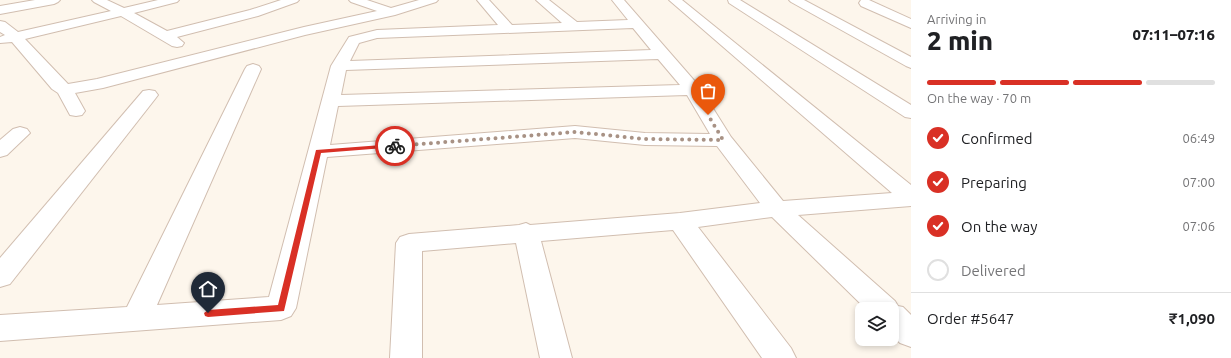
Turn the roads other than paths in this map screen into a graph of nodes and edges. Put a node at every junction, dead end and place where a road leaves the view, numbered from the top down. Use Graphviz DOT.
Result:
graph roads {
  1 [pos="49,0"];
  2 [pos="98,0"];
  3 [pos="173,0"];
  4 [pos="293,0"];
  5 [pos="356,0"];
  6 [pos="432,0"];
  7 [pos="483,0"];
  8 [pos="542,0"];
  9 [pos="618,0"];
  10 [pos="675,0"];
  11 [pos="795,0"];
  12 [pos="733,1"];
  13 [pos="865,3"];
  14 [pos="0,10"];
  15 [pos="123,12"];
  16 [pos="254,12"];
  17 [pos="391,12"];
  18 [pos="637,24"];
  19 [pos="911,24"];
  20 [pos="0,25"];
  21 [pos="575,27"];
  22 [pos="508,29"];
  23 [pos="304,30"];
  24 [pos="165,36"];
  25 [pos="15,37"];
  26 [pos="0,40"];
  27 [pos="663,54"];
  28 [pos="200,57"];
  29 [pos="911,63"];
  30 [pos="339,66"];
  31 [pos="253,69"];
  32 [pos="65,90"];
  33 [pos="693,90"];
  34 [pos="149,95"];
  35 [pos="330,101"];
  36 [pos="76,111"];
  37 [pos="911,113"];
  38 [pos="20,134"];
  39 [pos="723,140"];
  40 [pos="0,151"];
  41 [pos="318,152"];
  42 [pos="911,198"];
  43 [pos="777,209"];
  44 [pos="680,221"];
  45 [pos="526,232"];
  46 [pos="0,276"];
  47 [pos="877,302"];
  48 [pos="136,318"];
  49 [pos="899,323"];
  50 [pos="0,328"];
  51 [pos="911,334"];
  52 [pos="406,358"];
  53 [pos="556,358"];
  54 [pos="780,358"];
  1 -- 14 [label="street"];
  2 -- 15 [label="street"];
  3 -- 15 [label="street"];
  4 -- 16 [label="street"];
  5 -- 17 [label="street"];
  6 -- 17 [label="street"];
  7 -- 22 [label="street"];
  8 -- 21 [label="street"];
  9 -- 18 [label="street"];
  10 -- 42 [label="street"];
  11 -- 29 [label="street"];
  12 -- 37 [label="street"];
  13 -- 19 [label="street"];
  15 -- 24 [label="street"];
  15 -- 25 [label="street"];
  16 -- 23 [label="street"];
  16 -- 24 [label="street"];
  17 -- 23 [label="street"];
  18 -- 21 [label="street"];
  18 -- 27 [label="street"];
  20 -- 25 [label="street"];
  21 -- 22 [label="street"];
  22 -- 30 [label="street"];
  23 -- 28 [label="street"];
  24 -- 28 [label="street"];
  25 -- 26 [label="street"];
  25 -- 32 [label="street"];
  27 -- 30 [label="street"];
  27 -- 33 [label="street"];
  28 -- 32 [label="street"];
  30 -- 35 [label="street"];
  31 -- 48 [label="street"];
  32 -- 36 [label="street"];
  33 -- 35 [label="street"];
  33 -- 39 [label="street"];
  34 -- 46 [label="street"];
  35 -- 41 [label="street"];
  38 -- 40 [label="street"];
  39 -- 41 [label="street"];
  39 -- 43 [label="street"];
  41 -- 48 [label="street"];
  42 -- 43 [label="street"];
  43 -- 44 [label="street"];
  43 -- 47 [label="street"];
  44 -- 45 [label="street"];
  44 -- 54 [label="street"];
  45 -- 52 [label="street"];
  45 -- 53 [label="street"];
  48 -- 50 [label="street"];
  49 -- 51 [label="street"];
}
